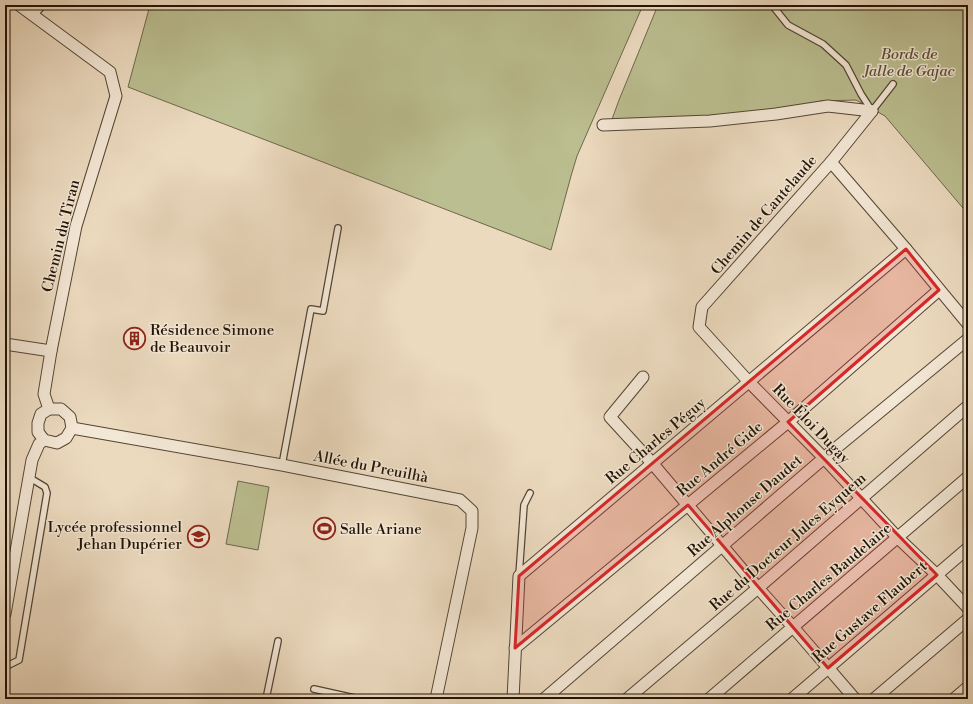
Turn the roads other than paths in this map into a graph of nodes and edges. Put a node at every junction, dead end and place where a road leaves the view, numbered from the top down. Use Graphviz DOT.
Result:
graph roads {
  1 [pos="19,5"];
  2 [pos="43,5"];
  3 [pos="772,5"];
  4 [pos="34,16"];
  5 [pos="893,84"];
  6 [pos="872,111"];
  7 [pos="603,125"];
  8 [pos="831,162"];
  9 [pos="338,228"];
  10 [pos="906,249"];
  11 [pos="719,288"];
  12 [pos="939,290"];
  13 [pos="968,324"];
  14 [pos="968,339"];
  15 [pos="5,344"];
  16 [pos="51,352"];
  17 [pos="643,377"];
  18 [pos="749,382"];
  19 [pos="968,406"];
  20 [pos="49,409"];
  21 [pos="788,422"];
  22 [pos="72,428"];
  23 [pos="44,440"];
  24 [pos="824,458"];
  25 [pos="653,464"];
  26 [pos="282,465"];
  27 [pos="30,478"];
  28 [pos="968,478"];
  29 [pos="530,493"];
  30 [pos="861,498"];
  31 [pos="688,505"];
  32 [pos="898,538"];
  33 [pos="723,545"];
  34 [pos="968,548"];
  35 [pos="936,575"];
  36 [pos="519,576"];
  37 [pos="8,585"];
  38 [pos="758,588"];
  39 [pos="968,608"];
  40 [pos="5,614"];
  41 [pos="968,619"];
  42 [pos="793,627"];
  43 [pos="278,641"];
  44 [pos="515,648"];
  45 [pos="5,667"];
  46 [pos="828,668"];
  47 [pos="968,688"];
  48 [pos="314,689"];
  49 [pos="266,699"];
  50 [pos="359,699"];
  51 [pos="436,699"];
  52 [pos="513,699"];
  53 [pos="544,699"];
  54 [pos="627,699"];
  55 [pos="709,699"];
  56 [pos="792,699"];
  57 [pos="855,699"];
  58 [pos="874,699"];
  59 [pos="954,699"];
  1 -- 4 [label="street"];
  2 -- 4 [label="lane"];
  3 -- 6 [label="lane"];
  4 -- 16 [label="street, Chemin du Tiran"];
  5 -- 6 [label="lane"];
  6 -- 7 [label="street"];
  6 -- 8 [label="street, Chemin de Cantelaude"];
  8 -- 10 [label="street, Chemin de Cantelaude"];
  8 -- 11 [label="street, Chemin de Cantelaude"];
  9 -- 26 [label="lane"];
  10 -- 12 [label="street, Chemin de Cantelaude"];
  10 -- 18 [label="street, Rue Charles Péguy"];
  11 -- 18 [label="street, Rue Éloi Dugay"];
  12 -- 13 [label="street, Chemin de Cantelaude"];
  12 -- 21 [label="street, Rue André Gide"];
  14 -- 24 [label="street, Rue Alphonse Daudet"];
  15 -- 16 [label="street"];
  16 -- 20 [label="street, Chemin du Tiran"];
  17 -- 25 [label="street"];
  18 -- 21 [label="street, Rue Éloi Dugay"];
  18 -- 25 [label="street, Rue Charles Péguy"];
  19 -- 30 [label="street, Rue du Docteur Jules Eyquem"];
  20 -- 22 [label="street"];
  20 -- 23 [label="street"];
  21 -- 24 [label="street, Rue Éloi Dugay"];
  21 -- 31 [label="street, Rue André Gide"];
  22 -- 23 [label="street"];
  22 -- 26 [label="street, Allée du Preuilhà"];
  23 -- 27 [label="street"];
  24 -- 30 [label="street, Rue Éloi Dugay"];
  24 -- 33 [label="street, Rue Alphonse Daudet"];
  25 -- 31 [label="street"];
  25 -- 36 [label="street, Rue Charles Péguy"];
  26 -- 51 [label="street, Allée du Preuilhà"];
  27 -- 37 [label="street"];
  27 -- 45 [label="lane"];
  28 -- 32 [label="street, Rue Charles Baudelaire"];
  29 -- 36 [label="lane"];
  30 -- 32 [label="street, Rue Éloi Dugay"];
  30 -- 38 [label="street, Rue du Docteur Jules Eyquem"];
  31 -- 33 [label="street"];
  31 -- 44 [label="street, Rue André Gide"];
  32 -- 35 [label="street, Rue Éloi Dugay"];
  32 -- 42 [label="street, Rue Charles Baudelaire"];
  33 -- 38 [label="street"];
  33 -- 53 [label="street, Rue Alphonse Daudet"];
  34 -- 35 [label="street, Rue Gustave Flaubert"];
  35 -- 39 [label="street, Rue Éloi Dugay"];
  35 -- 46 [label="street, Rue Gustave Flaubert"];
  36 -- 44 [label="street"];
  37 -- 40 [label="street"];
  38 -- 42 [label="street"];
  38 -- 54 [label="street, Rue du Docteur Jules Eyquem"];
  41 -- 58 [label="street"];
  42 -- 46 [label="street"];
  42 -- 55 [label="street, Rue Charles Baudelaire"];
  43 -- 49 [label="lane"];
  44 -- 52 [label="street"];
  46 -- 56 [label="street, Rue Gustave Flaubert"];
  46 -- 57 [label="street"];
  47 -- 59 [label="street"];
  48 -- 50 [label="lane"];
}
